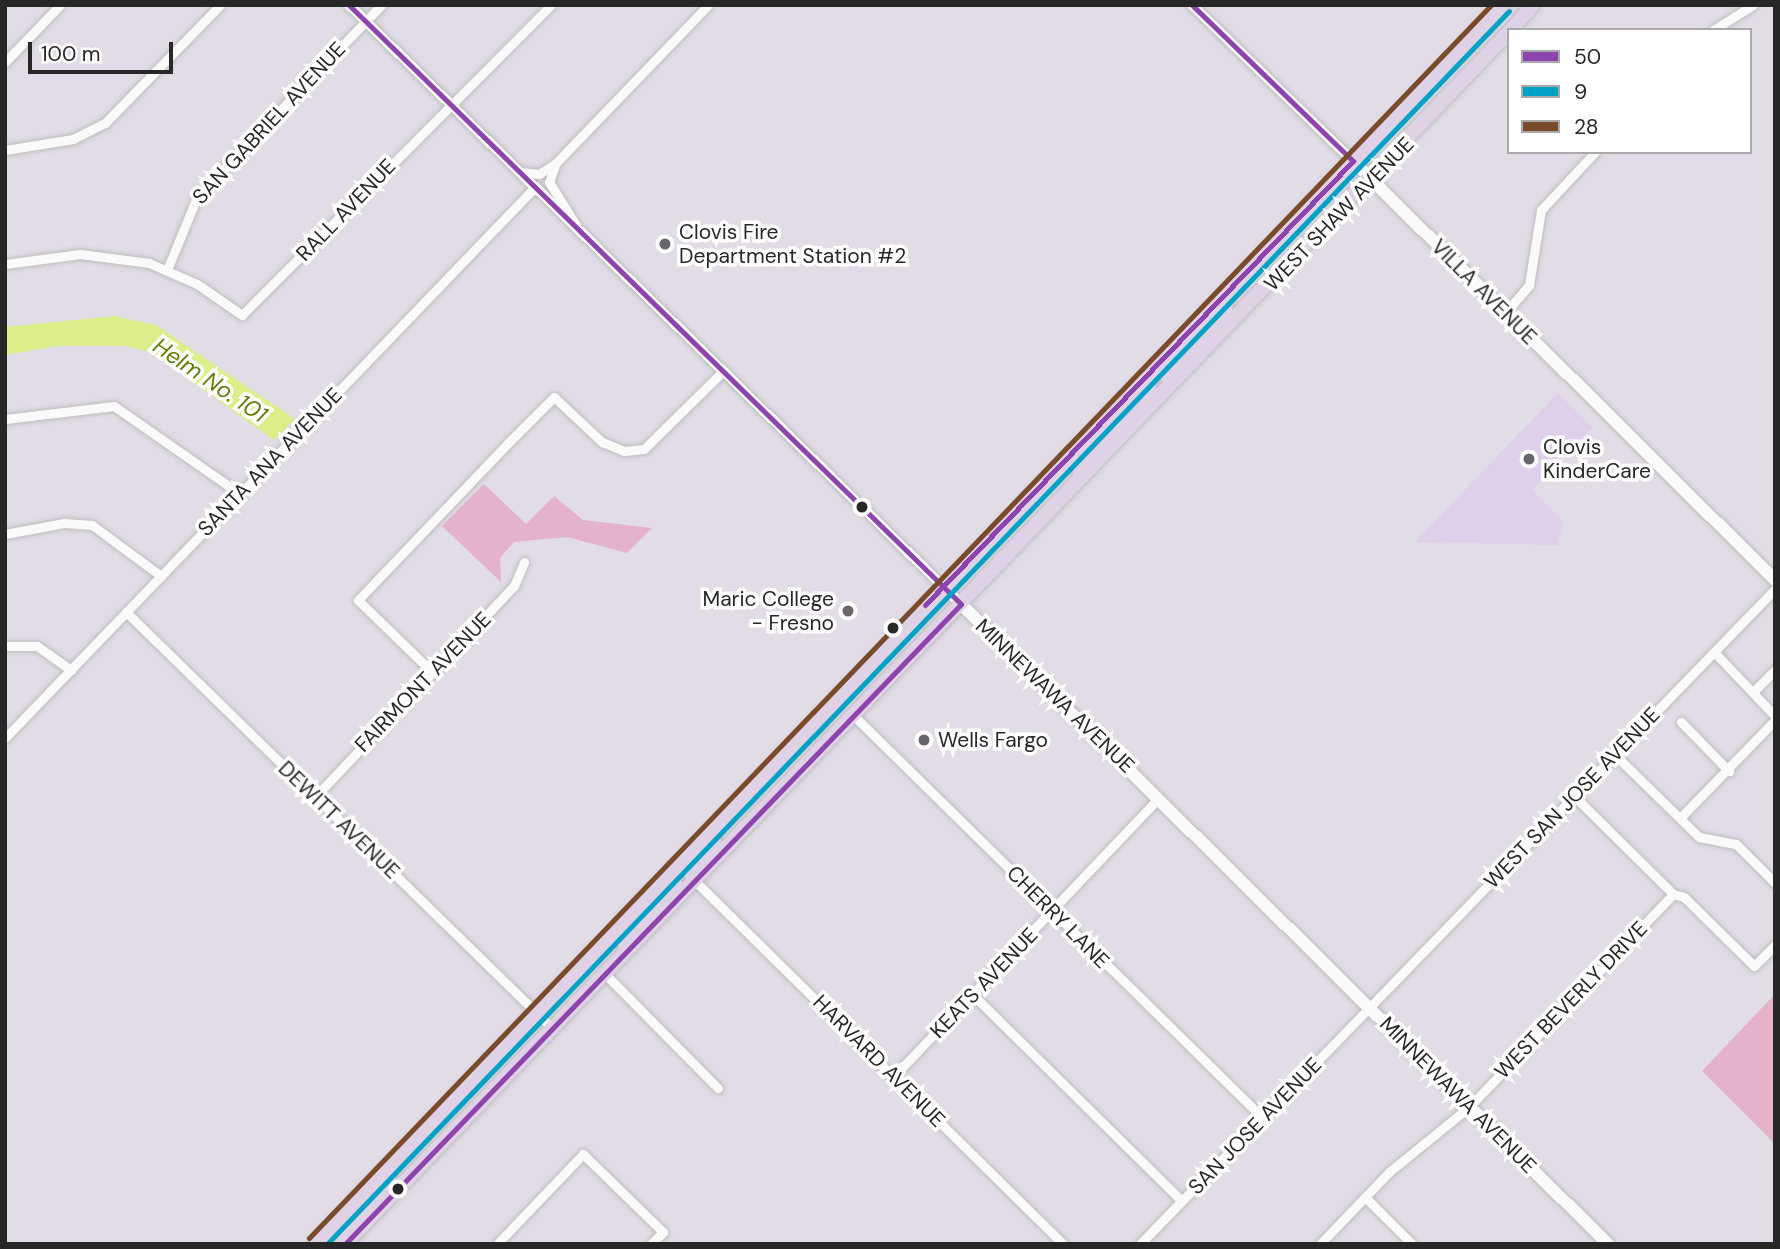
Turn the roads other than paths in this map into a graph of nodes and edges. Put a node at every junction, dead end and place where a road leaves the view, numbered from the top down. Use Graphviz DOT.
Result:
graph roads {
  1 [pos="60,5"];
  2 [pos="220,5"];
  3 [pos="349,5"];
  4 [pos="381,5"];
  5 [pos="551,5"];
  6 [pos="708,5"];
  7 [pos="1192,5"];
  8 [pos="1503,5"];
  9 [pos="1533,5"];
  10 [pos="1753,5"];
  11 [pos="365,22"];
  12 [pos="1513,28"];
  13 [pos="1716,28"];
  14 [pos="1507,34"];
  15 [pos="5,62"];
  16 [pos="449,103"];
  17 [pos="5,150"];
  18 [pos="1592,154"];
  19 [pos="1353,161"];
  20 [pos="555,164"];
  21 [pos="520,172"];
  22 [pos="1372,181"];
  23 [pos="535,187"];
  24 [pos="578,230"];
  25 [pos="5,264"];
  26 [pos="167,270"];
  27 [pos="1227,294"];
  28 [pos="1505,313"];
  29 [pos="723,371"];
  30 [pos="1149,374"];
  31 [pos="1170,385"];
  32 [pos="5,419"];
  33 [pos="1078,482"];
  34 [pos="240,494"];
  35 [pos="5,534"];
  36 [pos="524,562"];
  37 [pos="161,576"];
  38 [pos="1775,580"];
  39 [pos="943,586"];
  40 [pos="1775,589"];
  41 [pos="961,604"];
  42 [pos="126,612"];
  43 [pos="5,646"];
  44 [pos="1714,652"];
  45 [pos="71,670"];
  46 [pos="1775,670"];
  47 [pos="432,672"];
  48 [pos="1754,691"];
  49 [pos="854,716"];
  50 [pos="1775,718"];
  51 [pos="1681,722"];
  52 [pos="5,738"];
  53 [pos="1614,754"];
  54 [pos="1729,771"];
  55 [pos="1574,796"];
  56 [pos="315,797"];
  57 [pos="1159,798"];
  58 [pos="1680,818"];
  59 [pos="712,830"];
  60 [pos="674,870"];
  61 [pos="694,880"];
  62 [pos="1775,883"];
  63 [pos="1673,894"];
  64 [pos="1052,911"];
  65 [pos="1775,945"];
  66 [pos="604,973"];
  67 [pos="973,995"];
  68 [pos="1369,1008"];
  69 [pos="536,1013"];
  70 [pos="552,1028"];
  71 [pos="894,1076"];
  72 [pos="718,1088"];
  73 [pos="1469,1107"];
  74 [pos="1263,1118"];
  75 [pos="389,1167"];
  76 [pos="1365,1197"];
  77 [pos="1182,1200"];
  78 [pos="315,1244"];
  79 [pos="328,1244"];
  80 [pos="345,1244"];
  81 [pos="497,1244"];
  82 [pos="651,1244"];
  83 [pos="1063,1244"];
  84 [pos="1140,1244"];
  85 [pos="1320,1244"];
  86 [pos="1412,1244"];
  87 [pos="1608,1244"];
  1 -- 15 [label="street"];
  2 -- 17 [label="street"];
  3 -- 11 [label="street, MINNEWAWA AVENUE"];
  4 -- 11 [label="street, SAN GABRIEL AVENUE"];
  5 -- 16 [label="street, RALL AVENUE"];
  6 -- 20 [label="street"];
  7 -- 19 [label="street, VILLA AVENUE"];
  8 -- 19 [label="main road, WEST SHAW AVENUE"];
  9 -- 12 [label="main road, WEST SHAW AVENUE"];
  10 -- 13 [label="street"];
  11 -- 16 [label="street, MINNEWAWA AVENUE"];
  11 -- 26 [label="street, SAN GABRIEL AVENUE"];
  14 -- 22 [label="main road, WEST SHAW AVENUE"];
  16 -- 21 [label="street, MINNEWAWA AVENUE"];
  16 -- 26 [label="street, RALL AVENUE"];
  18 -- 28 [label="street"];
  19 -- 22 [label="main road, VILLA AVENUE"];
  19 -- 27 [label="main road, WEST SHAW AVENUE"];
  20 -- 21 [label="street"];
  20 -- 24 [label="street"];
  21 -- 23 [label="street, MINNEWAWA AVENUE"];
  22 -- 28 [label="main road, VILLA AVENUE"];
  22 -- 31 [label="main road, WEST SHAW AVENUE"];
  23 -- 24 [label="street, MINNEWAWA AVENUE"];
  23 -- 34 [label="street, SANTA ANA AVENUE"];
  24 -- 29 [label="street, MINNEWAWA AVENUE"];
  25 -- 26 [label="street"];
  27 -- 30 [label="main road, WEST SHAW AVENUE"];
  27 -- 31 [label="main road"];
  28 -- 38 [label="main road, VILLA AVENUE"];
  29 -- 39 [label="street, MINNEWAWA AVENUE"];
  29 -- 47 [label="street"];
  30 -- 33 [label="main road"];
  30 -- 39 [label="main road, WEST SHAW AVENUE"];
  31 -- 33 [label="main road, WEST SHAW AVENUE"];
  32 -- 34 [label="street"];
  33 -- 41 [label="main road, WEST SHAW AVENUE"];
  34 -- 37 [label="street, SANTA ANA AVENUE"];
  35 -- 37 [label="street"];
  36 -- 47 [label="street, FAIRMONT AVENUE"];
  37 -- 42 [label="street, SANTA ANA AVENUE"];
  39 -- 41 [label="street, MINNEWAWA AVENUE"];
  39 -- 59 [label="main road, WEST SHAW AVENUE"];
  40 -- 44 [label="street, WEST SAN JOSE AVENUE"];
  41 -- 49 [label="main road, WEST SHAW AVENUE"];
  41 -- 57 [label="main road, MINNEWAWA AVENUE"];
  42 -- 45 [label="street, SANTA ANA AVENUE"];
  42 -- 56 [label="street, DEWITT AVENUE"];
  43 -- 45 [label="street"];
  44 -- 48 [label="street"];
  44 -- 53 [label="street, WEST SAN JOSE AVENUE"];
  45 -- 52 [label="street, SANTA ANA AVENUE"];
  46 -- 48 [label="street"];
  47 -- 56 [label="street, FAIRMONT AVENUE"];
  48 -- 50 [label="street"];
  49 -- 61 [label="main road, WEST SHAW AVENUE"];
  49 -- 64 [label="street, CHERRY LANE"];
  50 -- 54 [label="street"];
  51 -- 54 [label="street"];
  53 -- 55 [label="street, WEST SAN JOSE AVENUE"];
  53 -- 58 [label="street"];
  54 -- 58 [label="street"];
  55 -- 63 [label="street"];
  55 -- 68 [label="street, WEST SAN JOSE AVENUE"];
  56 -- 69 [label="street, DEWITT AVENUE"];
  57 -- 64 [label="street, KEATS AVENUE"];
  57 -- 68 [label="main road, MINNEWAWA AVENUE"];
  58 -- 62 [label="street"];
  59 -- 60 [label="main road, WEST SHAW AVENUE"];
  59 -- 61 [label="main road"];
  60 -- 66 [label="main road"];
  60 -- 69 [label="main road, WEST SHAW AVENUE"];
  61 -- 66 [label="main road, WEST SHAW AVENUE"];
  61 -- 71 [label="street, HARVARD AVENUE"];
  63 -- 65 [label="street"];
  63 -- 73 [label="street, WEST BEVERLY DRIVE"];
  64 -- 67 [label="street, KEATS AVENUE"];
  64 -- 74 [label="street, CHERRY LANE"];
  66 -- 70 [label="main road"];
  66 -- 72 [label="street"];
  67 -- 71 [label="street, KEATS AVENUE"];
  67 -- 77 [label="street"];
  68 -- 73 [label="main road, MINNEWAWA AVENUE"];
  68 -- 74 [label="street, SAN JOSE AVENUE"];
  69 -- 70 [label="street, DEWITT AVENUE"];
  69 -- 75 [label="main road, WEST SHAW AVENUE"];
  70 -- 80 [label="main road"];
  71 -- 83 [label="street, HARVARD AVENUE"];
  73 -- 76 [label="street, WEST BEVERLY DRIVE"];
  73 -- 87 [label="main road, MINNEWAWA AVENUE"];
  74 -- 77 [label="street, SAN JOSE AVENUE"];
  75 -- 78 [label="main road, WEST SHAW AVENUE"];
  75 -- 79 [label="main road"];
  76 -- 85 [label="street, WEST BEVERLY DRIVE"];
  76 -- 86 [label="street"];
  77 -- 84 [label="street, SAN JOSE AVENUE"];
  81 -- 82 [label="street"];
}
